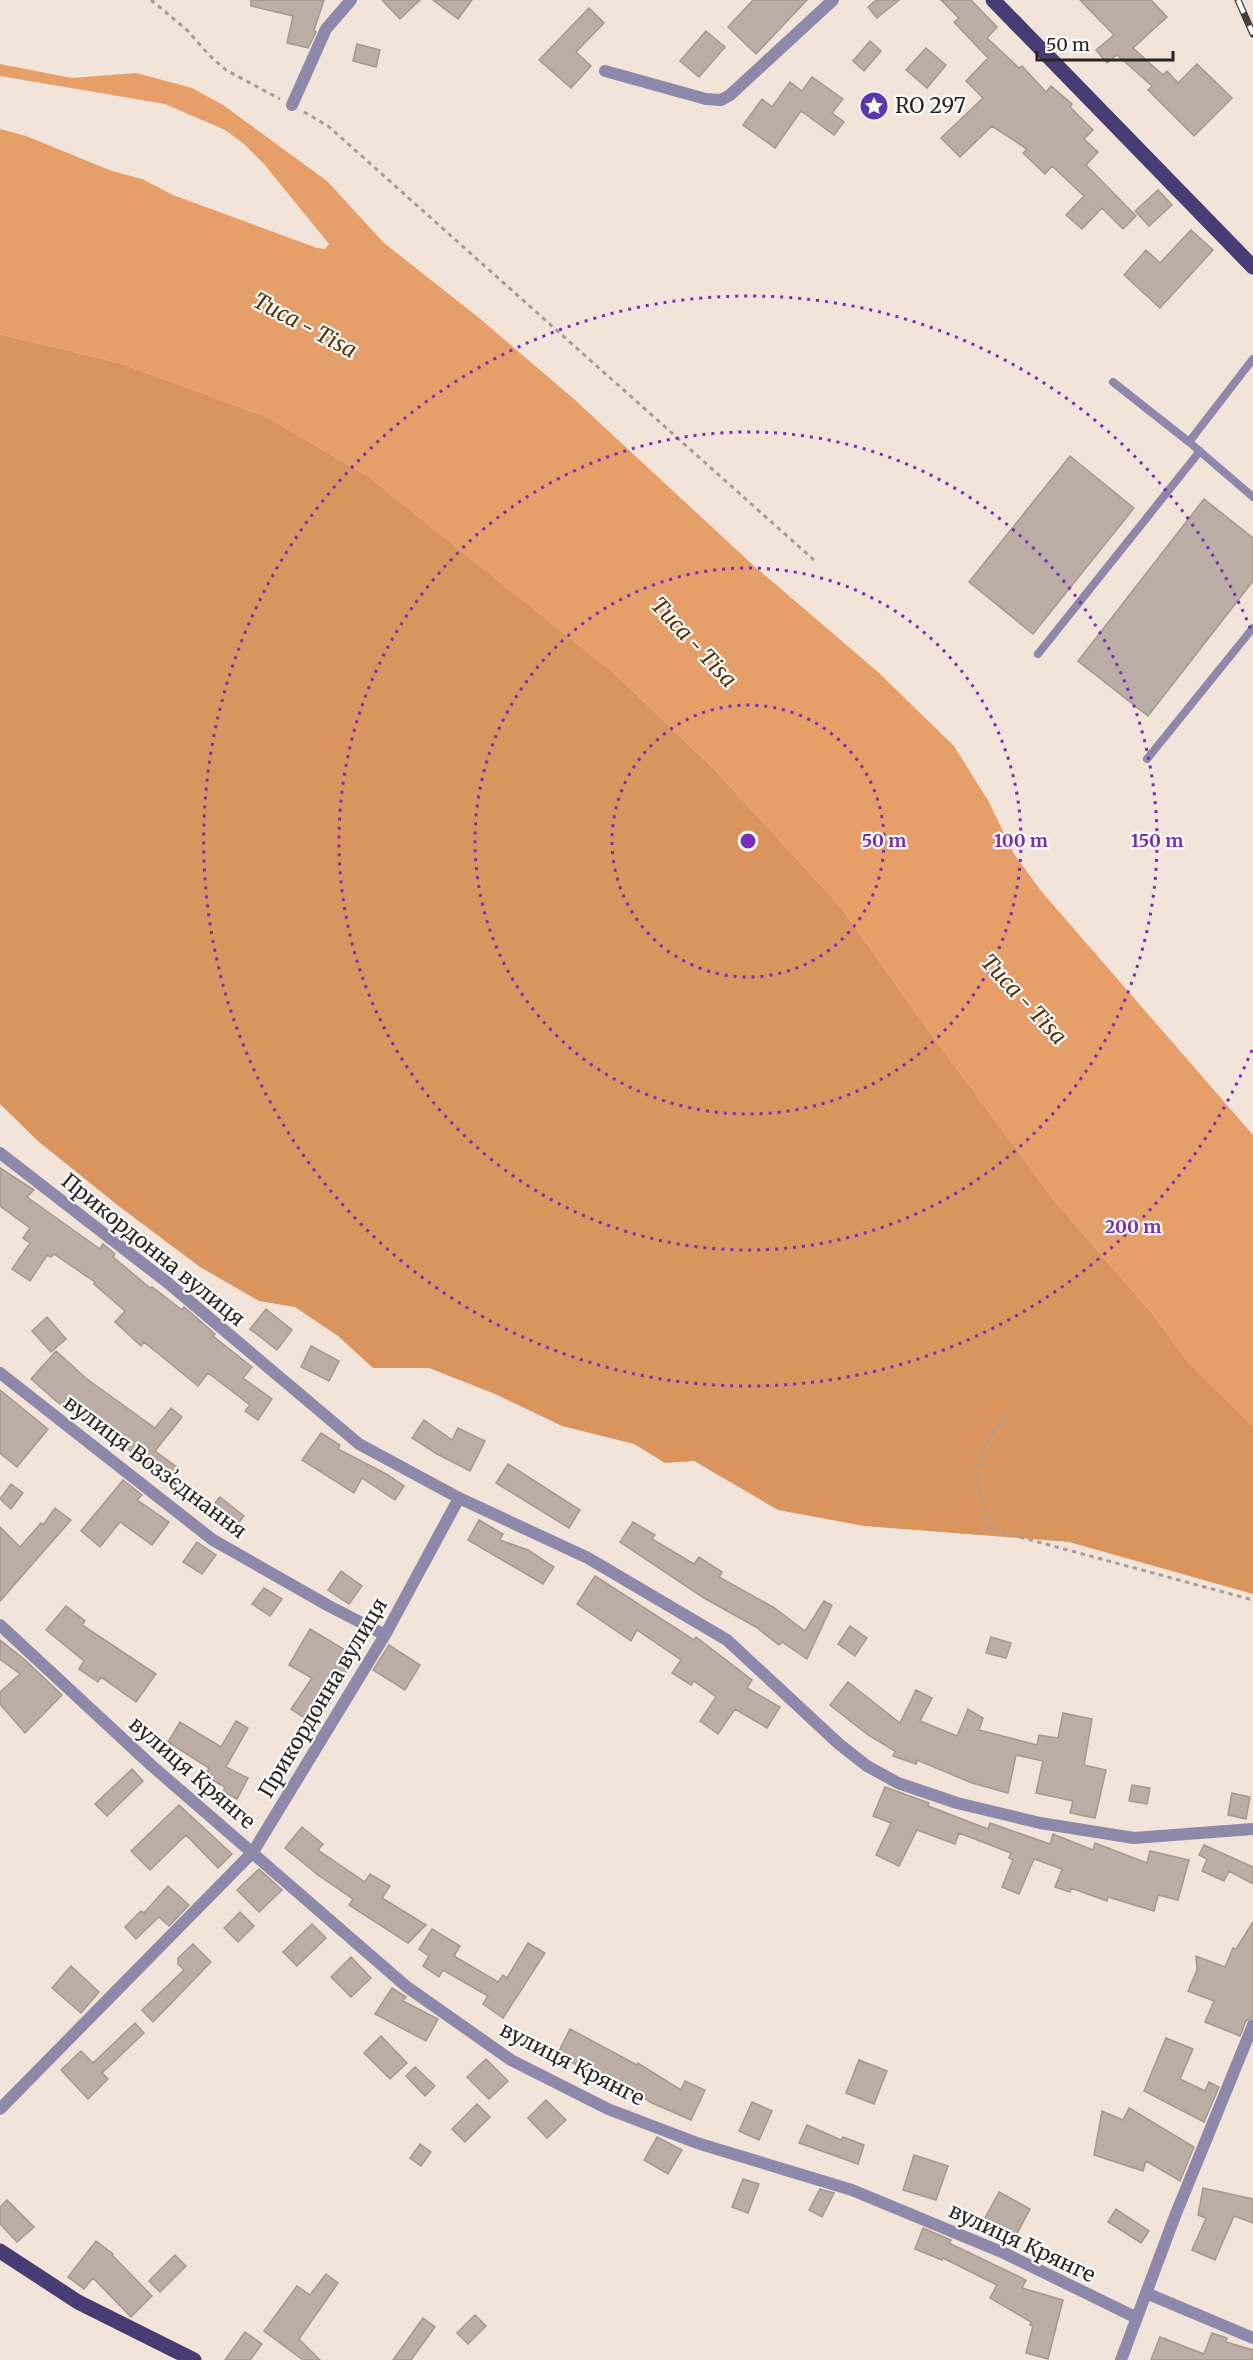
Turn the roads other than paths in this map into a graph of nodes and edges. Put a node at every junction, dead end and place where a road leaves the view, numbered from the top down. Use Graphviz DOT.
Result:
graph roads {
  1 [pos="351,0"];
  2 [pos="833,0"];
  3 [pos="993,0"];
  4 [pos="605,71"];
  5 [pos="292,105"];
  6 [pos="1253,267"];
  7 [pos="1253,359"];
  8 [pos="1113,382"];
  9 [pos="1189,442"];
  10 [pos="1200,451"];
  11 [pos="1253,497"];
  12 [pos="1253,627"];
  13 [pos="1038,654"];
  14 [pos="1147,759"];
  15 [pos="0,1153"];
  16 [pos="0,1373"];
  17 [pos="459,1498"];
  18 [pos="0,1625"];
  19 [pos="385,1635"];
  20 [pos="1253,1828"];
  21 [pos="253,1852"];
  22 [pos="1253,2025"];
  23 [pos="0,2109"];
  24 [pos="0,2251"];
  25 [pos="1146,2293"];
  26 [pos="1135,2317"];
  27 [pos="1253,2338"];
  28 [pos="194,2360"];
  29 [pos="1121,2360"];
  1 -- 5 [label="street"];
  2 -- 4 [label="street"];
  3 -- 6 [label="main road"];
  7 -- 9 [label="lane"];
  8 -- 9 [label="lane"];
  9 -- 10 [label="lane"];
  10 -- 11 [label="lane"];
  10 -- 13 [label="lane"];
  12 -- 14 [label="lane"];
  15 -- 17 [label="street, Прикордонна вулиця"];
  16 -- 19 [label="street, вулиця Воззʼєднання"];
  17 -- 19 [label="street, Прикордонна вулиця"];
  17 -- 20 [label="street, Прикордонна вулиця"];
  18 -- 21 [label="street, вулиця Крянге"];
  19 -- 21 [label="street, Прикордонна вулиця"];
  21 -- 23 [label="street, Прикордонна вулиця"];
  21 -- 26 [label="street, вулиця Крянге"];
  22 -- 25 [label="street"];
  24 -- 28 [label="main road"];
  25 -- 26 [label="street"];
  25 -- 27 [label="street"];
  26 -- 29 [label="street"];
}
